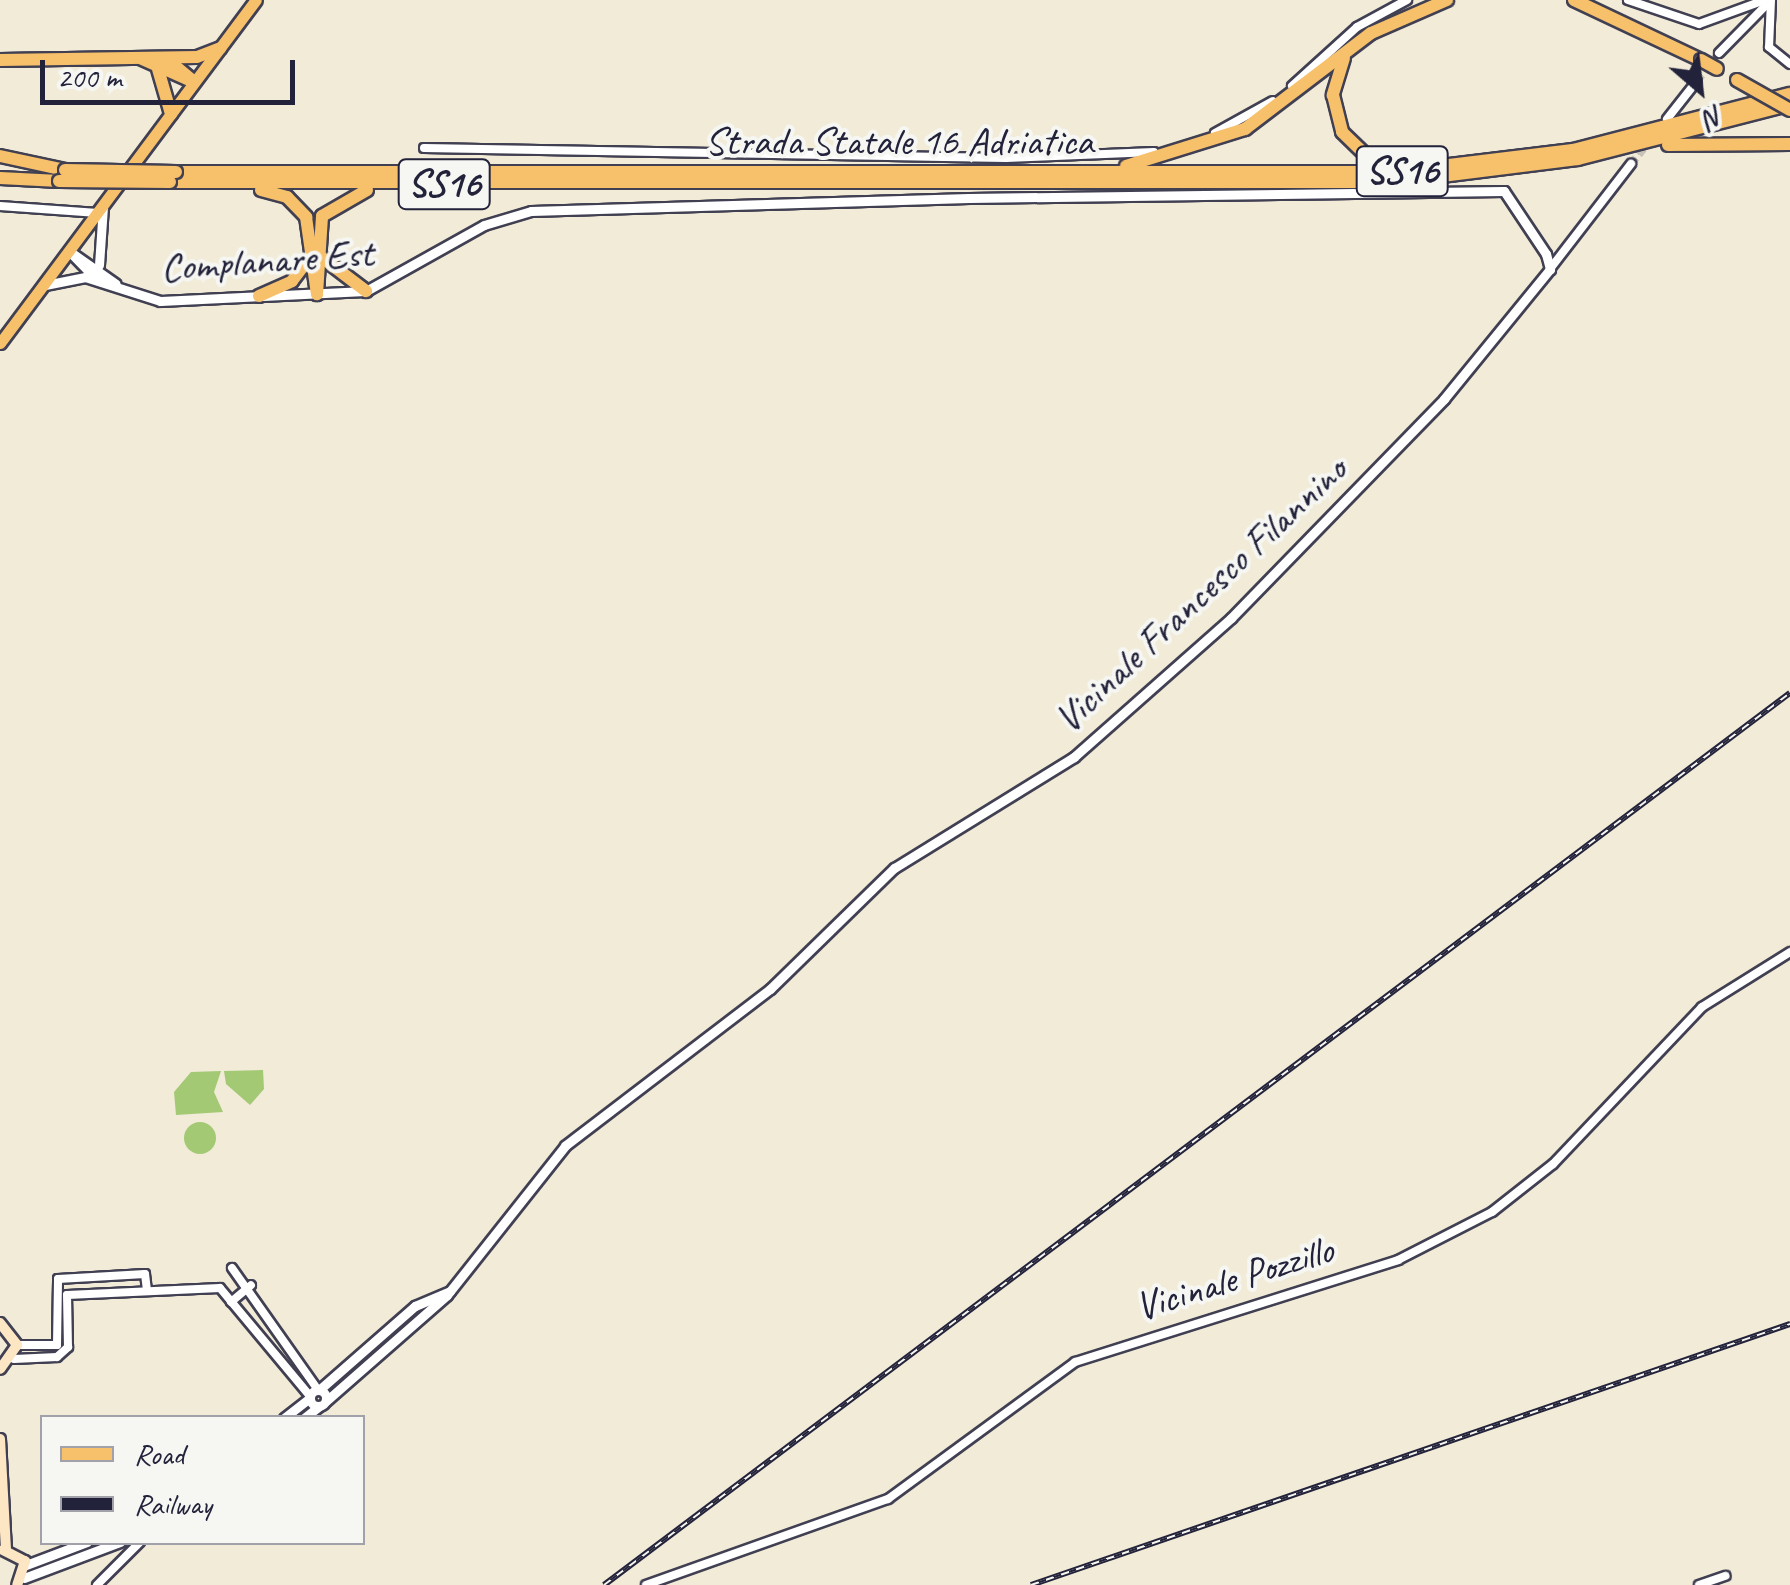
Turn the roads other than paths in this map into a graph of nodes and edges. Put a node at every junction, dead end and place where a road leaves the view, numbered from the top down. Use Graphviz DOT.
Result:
graph roads {
  1 [pos="256,0"];
  2 [pos="1408,0"];
  3 [pos="1448,0"];
  4 [pos="1574,0"];
  5 [pos="1628,0"];
  6 [pos="1769,0"];
  7 [pos="220,48"];
  8 [pos="1348,52"];
  9 [pos="1719,53"];
  10 [pos="0,60"];
  11 [pos="158,61"];
  12 [pos="1790,64"];
  13 [pos="1697,81"];
  14 [pos="194,82"];
  15 [pos="1790,94"];
  16 [pos="1790,107"];
  17 [pos="171,114"];
  18 [pos="1667,119"];
  19 [pos="1790,144"];
  20 [pos="424,148"];
  21 [pos="1601,155"];
  22 [pos="0,156"];
  23 [pos="1506,160"];
  24 [pos="1631,164"];
  25 [pos="0,168"];
  26 [pos="1038,174"];
  27 [pos="62,175"];
  28 [pos="173,177"];
  29 [pos="0,178"];
  30 [pos="721,178"];
  31 [pos="204,183"];
  32 [pos="470,184"];
  33 [pos="0,206"];
  34 [pos="101,208"];
  35 [pos="69,251"];
  36 [pos="315,255"];
  37 [pos="100,267"];
  38 [pos="1550,270"];
  39 [pos="96,279"];
  40 [pos="43,286"];
  41 [pos="122,290"];
  42 [pos="366,291"];
  43 [pos="317,294"];
  44 [pos="258,296"];
  45 [pos="0,343"];
  46 [pos="1790,952"];
  47 [pos="232,1268"];
  48 [pos="251,1285"];
  49 [pos="450,1291"];
  50 [pos="147,1292"];
  51 [pos="231,1302"];
  52 [pos="0,1323"];
  53 [pos="17,1345"];
  54 [pos="14,1358"];
  55 [pos="0,1370"];
  56 [pos="314,1394"];
  57 [pos="322,1404"];
  58 [pos="288,1415"];
  59 [pos="308,1415"];
  60 [pos="0,1440"];
  61 [pos="79,1545"];
  62 [pos="113,1545"];
  63 [pos="137,1545"];
  64 [pos="3,1550"];
  65 [pos="102,1550"];
  66 [pos="26,1565"];
  67 [pos="112,1571"];
  68 [pos="1725,1576"];
  69 [pos="20,1582"];
  70 [pos="97,1585"];
  71 [pos="646,1585"];
  72 [pos="1699,1585"];
  1 -- 7 [label="main road"];
  2 -- 20 [label="street"];
  3 -- 8 [label="highway, SS16"];
  4 -- 16 [label="highway, SS16, bridge"];
  5 -- 6 [label="street"];
  6 -- 9 [label="street"];
  6 -- 12 [label="street"];
  7 -- 11 [label="highway"];
  7 -- 14 [label="main road"];
  8 -- 23 [label="highway, SS16"];
  8 -- 26 [label="highway, SS16"];
  10 -- 11 [label="highway"];
  11 -- 14 [label="highway"];
  11 -- 17 [label="highway"];
  13 -- 18 [label="street"];
  14 -- 17 [label="main road"];
  15 -- 23 [label="highway, Strada Statale 16 Adriatica / SS16"];
  16 -- 21 [label="highway, Strada Statale 16 Adriatica / SS16"];
  17 -- 34 [label="main road"];
  19 -- 21 [label="highway, SS16"];
  21 -- 30 [label="highway, Strada Statale 16 Adriatica / SS16"];
  22 -- 27 [label="highway, SS16"];
  23 -- 26 [label="highway, Strada Statale 16 Adriatica / SS16"];
  24 -- 38 [label="street, Vicinale Francesco Filannino"];
  25 -- 27 [label="highway, Strada Statale 16 Adriatica / SS16"];
  26 -- 30 [label="highway, Strada Statale 16 Adriatica / SS16"];
  27 -- 28 [label="highway, Strada Statale 16 Adriatica / SS16, bridge"];
  27 -- 29 [label="highway, Strada Statale 16 Adriatica / SS16"];
  28 -- 30 [label="highway, Strada Statale 16 Adriatica / SS16"];
  28 -- 31 [label="highway, Strada Statale 16 Adriatica / SS16"];
  30 -- 32 [label="highway, Strada Statale 16 Adriatica / SS16"];
  31 -- 32 [label="highway, Strada Statale 16 Adriatica / SS16"];
  31 -- 36 [label="highway, SS16"];
  32 -- 36 [label="highway, SS16"];
  33 -- 34 [label="street"];
  34 -- 35 [label="main road"];
  34 -- 37 [label="street"];
  35 -- 37 [label="street, Complanare Est"];
  35 -- 39 [label="street, Complanare Est"];
  35 -- 40 [label="main road"];
  36 -- 42 [label="highway"];
  36 -- 43 [label="highway, SS16"];
  36 -- 44 [label="highway"];
  37 -- 41 [label="street, Complanare Est"];
  38 -- 42 [label="street, Complanare Est"];
  38 -- 49 [label="street, Vicinale Francesco Filannino"];
  39 -- 40 [label="street"];
  39 -- 41 [label="street, Complanare Est"];
  40 -- 45 [label="main road"];
  41 -- 44 [label="street, Complanare Est"];
  42 -- 43 [label="street, Complanare Est"];
  43 -- 44 [label="street, Complanare Est"];
  46 -- 71 [label="street, Vicinale Pozzillo"];
  47 -- 48 [label="street"];
  48 -- 51 [label="street"];
  48 -- 56 [label="street"];
  49 -- 56 [label="street"];
  49 -- 57 [label="street"];
  50 -- 51 [label="street"];
  50 -- 53 [label="street"];
  50 -- 54 [label="street"];
  51 -- 56 [label="street"];
  52 -- 53 [label="main road"];
  53 -- 54 [label="main road"];
  54 -- 55 [label="main road"];
  56 -- 57 [label="street"];
  56 -- 58 [label="street"];
  57 -- 59 [label="street"];
  60 -- 64 [label="main road"];
  61 -- 66 [label="street"];
  62 -- 65 [label="street"];
  63 -- 67 [label="street"];
  64 -- 66 [label="main road"];
  65 -- 67 [label="street"];
  65 -- 69 [label="street"];
  66 -- 69 [label="main road"];
  67 -- 70 [label="street"];
  68 -- 72 [label="street"];
}
